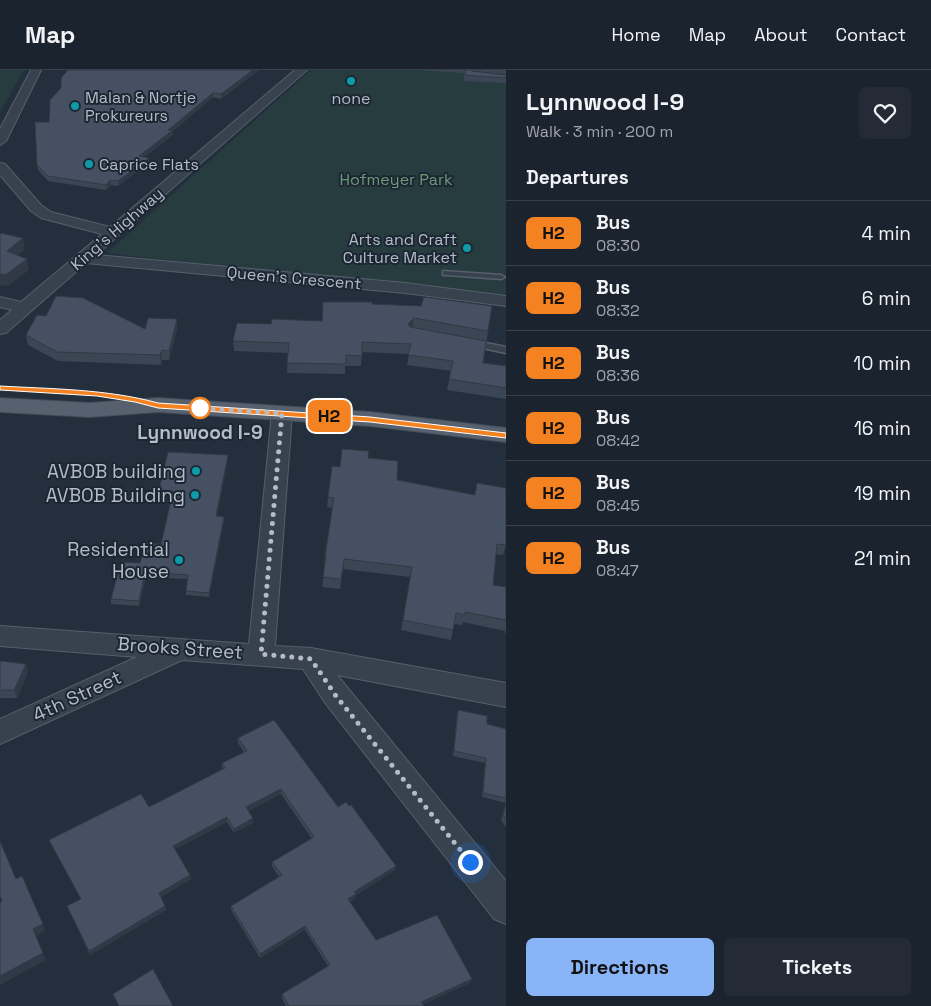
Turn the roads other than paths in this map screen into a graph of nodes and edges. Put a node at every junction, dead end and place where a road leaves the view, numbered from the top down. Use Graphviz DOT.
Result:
graph roads {
  1 [pos="36,70"];
  2 [pos="302,70"];
  3 [pos="0,141"];
  4 [pos="0,166"];
  5 [pos="113,232"];
  6 [pos="82,258"];
  7 [pos="446,274"];
  8 [pos="504,277"];
  9 [pos="506,300"];
  10 [pos="0,302"];
  11 [pos="25,308"];
  12 [pos="0,329"];
  13 [pos="461,341"];
  14 [pos="506,350"];
  15 [pos="0,388"];
  16 [pos="0,405"];
  17 [pos="158,405"];
  18 [pos="282,413"];
  19 [pos="506,435"];
  20 [pos="0,636"];
  21 [pos="180,649"];
  22 [pos="261,654"];
  23 [pos="311,659"];
  24 [pos="506,695"];
  25 [pos="0,732"];
  26 [pos="506,907"];
  1 -- 3 [label="street"];
  2 -- 5 [label="street, King's Highway"];
  4 -- 5 [label="street"];
  5 -- 6 [label="street, King's Highway"];
  6 -- 9 [label="street, Queen's Crescent"];
  6 -- 11 [label="street, King's Highway"];
  7 -- 8 [label="lane"];
  10 -- 11 [label="street"];
  11 -- 12 [label="street, King's Highway"];
  13 -- 14 [label="lane"];
  15 -- 17 [label="main road"];
  16 -- 17 [label="main road"];
  17 -- 18 [label="main road"];
  18 -- 19 [label="main road"];
  18 -- 22 [label="street"];
  20 -- 21 [label="street, Brooks Street"];
  21 -- 22 [label="street, Brooks Street"];
  21 -- 25 [label="street, 4th Street"];
  22 -- 23 [label="street, Brooks Street"];
  23 -- 24 [label="street, Brooks Street"];
  23 -- 26 [label="street"];
}
